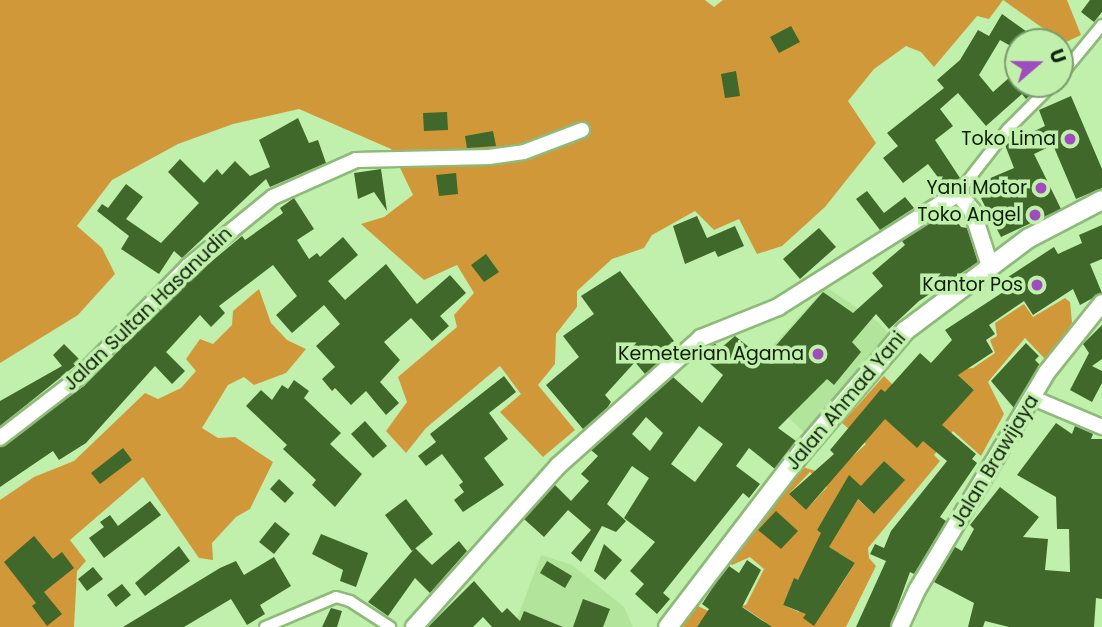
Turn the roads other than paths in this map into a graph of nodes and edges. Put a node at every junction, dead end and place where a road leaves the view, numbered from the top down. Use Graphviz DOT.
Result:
graph roads {
  1 [pos="1102,25"];
  2 [pos="1074,59"];
  3 [pos="1039,98"];
  4 [pos="582,130"];
  5 [pos="958,192"];
  6 [pos="1102,200"];
  7 [pos="990,266"];
  8 [pos="1102,303"];
  9 [pos="1033,398"];
  10 [pos="1102,427"];
  11 [pos="0,438"];
  12 [pos="265,627"];
  13 [pos="390,627"];
  14 [pos="414,627"];
  15 [pos="668,627"];
  16 [pos="900,627"];
  1 -- 2 [label="street"];
  3 -- 5 [label="street"];
  4 -- 11 [label="street, Jalan Sultan Hasanudin"];
  5 -- 7 [label="main road"];
  5 -- 14 [label="main road"];
  6 -- 7 [label="main road, Jalan Ahmad Yani"];
  7 -- 15 [label="main road, Jalan Ahmad Yani"];
  8 -- 9 [label="main road, Jalan Brawijaya"];
  9 -- 10 [label="street"];
  9 -- 16 [label="main road, Jalan Brawijaya"];
  12 -- 13 [label="street"];
}
